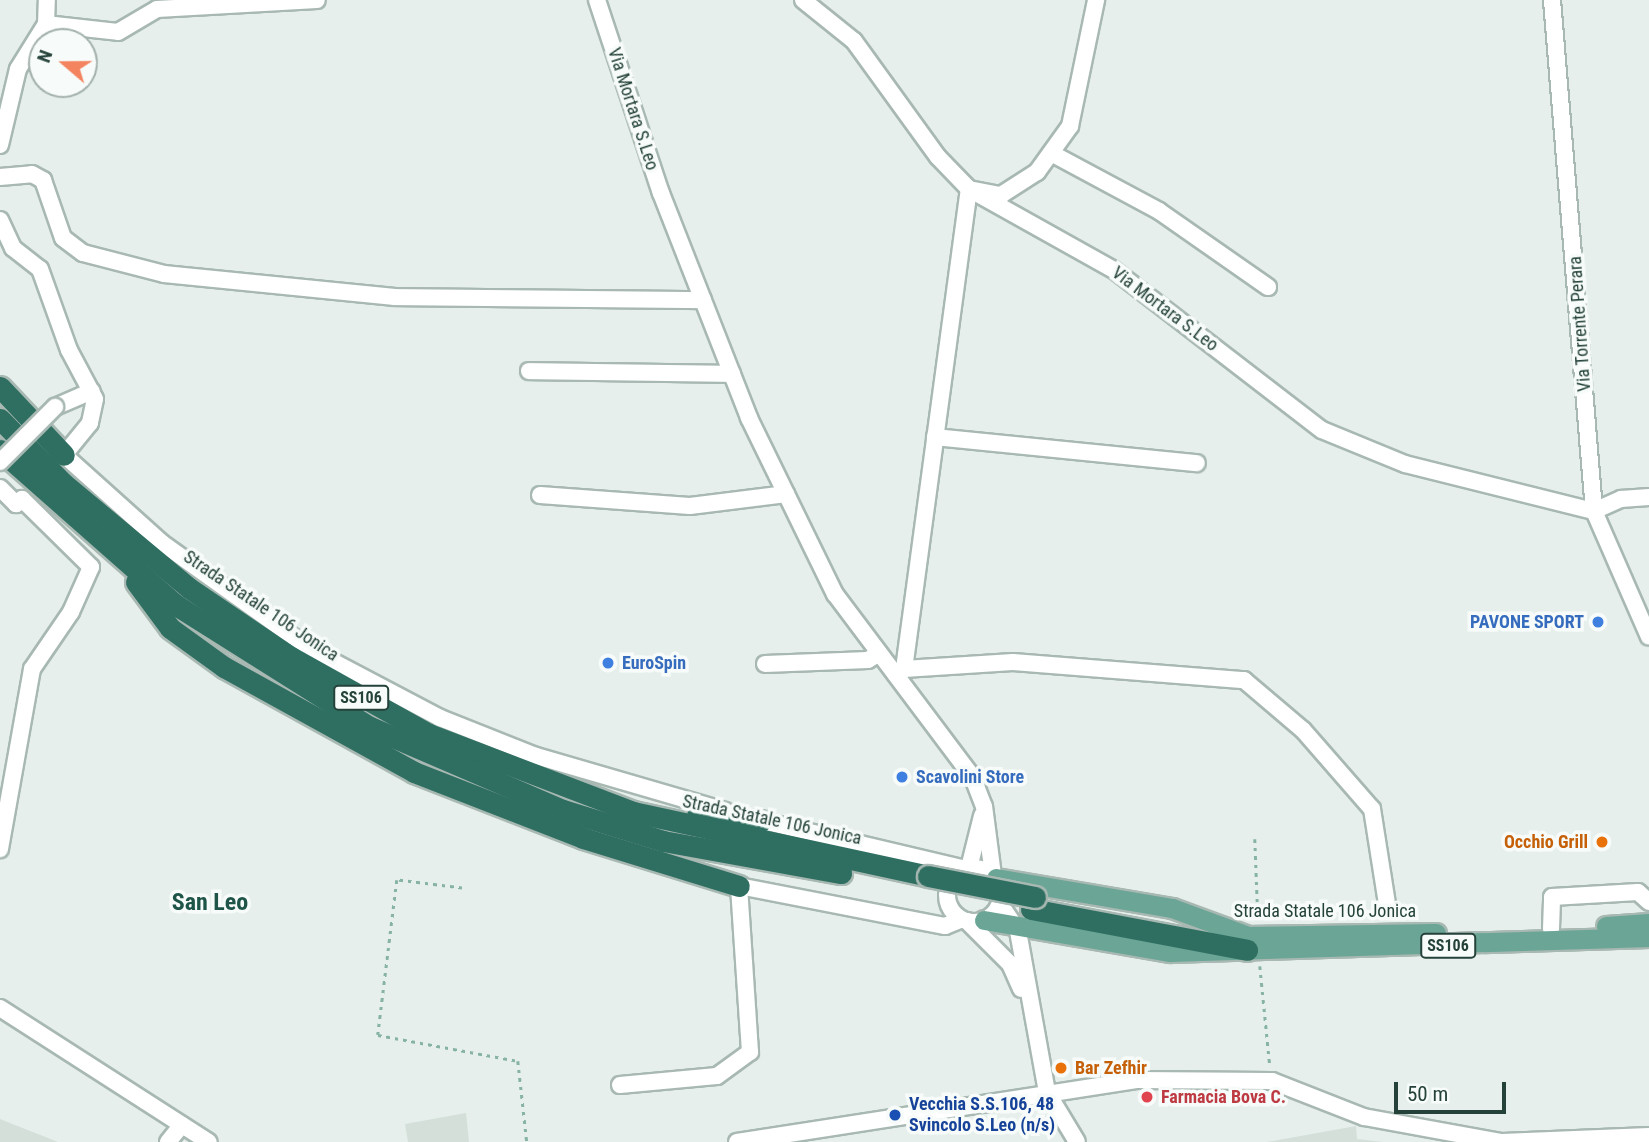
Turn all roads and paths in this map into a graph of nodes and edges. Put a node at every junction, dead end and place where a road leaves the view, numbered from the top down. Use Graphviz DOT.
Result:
graph roads {
  1 [pos="47,0"];
  2 [pos="317,0"];
  3 [pos="597,0"];
  4 [pos="803,0"];
  5 [pos="1096,0"];
  6 [pos="1552,0"];
  7 [pos="46,24"];
  8 [pos="0,145"];
  9 [pos="1051,153"];
  10 [pos="0,177"];
  11 [pos="969,189"];
  12 [pos="0,220"];
  13 [pos="1268,286"];
  14 [pos="703,300"];
  15 [pos="529,371"];
  16 [pos="732,374"];
  17 [pos="0,387"];
  18 [pos="92,391"];
  19 [pos="0,419"];
  20 [pos="935,437"];
  21 [pos="0,450"];
  22 [pos="65,455"];
  23 [pos="0,462"];
  24 [pos="1197,463"];
  25 [pos="0,488"];
  26 [pos="786,494"];
  27 [pos="541,495"];
  28 [pos="1649,497"];
  29 [pos="1594,511"];
  30 [pos="123,563"];
  31 [pos="1649,637"];
  32 [pos="879,653"];
  33 [pos="765,664"];
  34 [pos="900,672"];
  35 [pos="984,806"];
  36 [pos="633,812"];
  37 [pos="761,821"];
  38 [pos="1255,839"];
  39 [pos="0,849"];
  40 [pos="967,868"];
  41 [pos="995,877"];
  42 [pos="926,882"];
  43 [pos="738,886"];
  44 [pos="462,888"];
  45 [pos="1649,902"];
  46 [pos="1000,904"];
  47 [pos="1388,910"];
  48 [pos="971,920"];
  49 [pos="1649,923"];
  50 [pos="1551,929"];
  51 [pos="1018,931"];
  52 [pos="1649,937"];
  53 [pos="1253,943"];
  54 [pos="0,1007"];
  55 [pos="1029,1008"];
  56 [pos="1272,1081"];
  57 [pos="620,1085"];
  58 [pos="1047,1092"];
  59 [pos="182,1125"];
  60 [pos="1649,1136"];
  61 [pos="168,1142"];
  62 [pos="209,1142"];
  63 [pos="527,1142"];
  64 [pos="737,1142"];
  65 [pos="1077,1142"];
  1 -- 7 [label="street"];
  2 -- 7 [label="street"];
  3 -- 14 [label="street, Via Mortara S.Leo"];
  4 -- 11 [label="street, Via Mortara S.Leo"];
  5 -- 9 [label="street"];
  6 -- 29 [label="street, Via Torrente Perara"];
  7 -- 8 [label="street"];
  9 -- 11 [label="street"];
  9 -- 13 [label="street"];
  10 -- 14 [label="street"];
  11 -- 20 [label="street"];
  11 -- 29 [label="street, Via Mortara S.Leo"];
  12 -- 18 [label="street"];
  14 -- 16 [label="street, Via Mortara S.Leo"];
  15 -- 16 [label="street"];
  16 -- 26 [label="street, Via Mortara S.Leo"];
  17 -- 22 [label="highway"];
  18 -- 22 [label="street"];
  18 -- 23 [label="street, bridge"];
  19 -- 36 [label="highway, Strada Statale 106 Jonica / SS106"];
  20 -- 24 [label="street"];
  20 -- 34 [label="street"];
  21 -- 30 [label="highway, Strada Statale 106 Jonica / SS106"];
  22 -- 37 [label="street"];
  25 -- 39 [label="street"];
  26 -- 27 [label="street"];
  26 -- 32 [label="street, Via Mortara S.Leo"];
  28 -- 29 [label="street"];
  29 -- 31 [label="street, Via Torrente Perara"];
  30 -- 42 [label="highway, Strada Statale 106 Jonica / SS106"];
  30 -- 43 [label="highway"];
  32 -- 33 [label="street"];
  32 -- 34 [label="street, Via Mortara S.Leo"];
  34 -- 35 [label="street, Via Mortara S.Leo"];
  34 -- 47 [label="street"];
  35 -- 40 [label="street"];
  35 -- 41 [label="street, Via Mortara S.Leo"];
  36 -- 37 [label="highway"];
  36 -- 42 [label="highway, Strada Statale 106 Jonica / SS106"];
  37 -- 40 [label="street"];
  38 -- 53 [label="path"];
  40 -- 41 [label="street"];
  40 -- 48 [label="street"];
  41 -- 46 [label="street"];
  41 -- 53 [label="main road"];
  42 -- 53 [label="highway, Strada Statale 106 Jonica / SS106"];
  43 -- 48 [label="street"];
  43 -- 57 [label="street"];
  44 -- 63 [label="path"];
  45 -- 50 [label="street"];
  46 -- 48 [label="street"];
  46 -- 51 [label="street"];
  48 -- 51 [label="main road"];
  48 -- 55 [label="street"];
  49 -- 50 [label="main road, Strada Statale 106 Jonica / SS106"];
  50 -- 53 [label="main road, Strada Statale 106 Jonica / SS106"];
  51 -- 53 [label="main road"];
  51 -- 55 [label="street"];
  52 -- 53 [label="main road, Strada Statale 106 Jonica / SS106"];
  53 -- 56 [label="path"];
  54 -- 59 [label="street"];
  55 -- 58 [label="street"];
  56 -- 58 [label="street"];
  56 -- 60 [label="street"];
  58 -- 64 [label="street"];
  58 -- 65 [label="street"];
  59 -- 61 [label="street"];
  59 -- 62 [label="street"];
}
